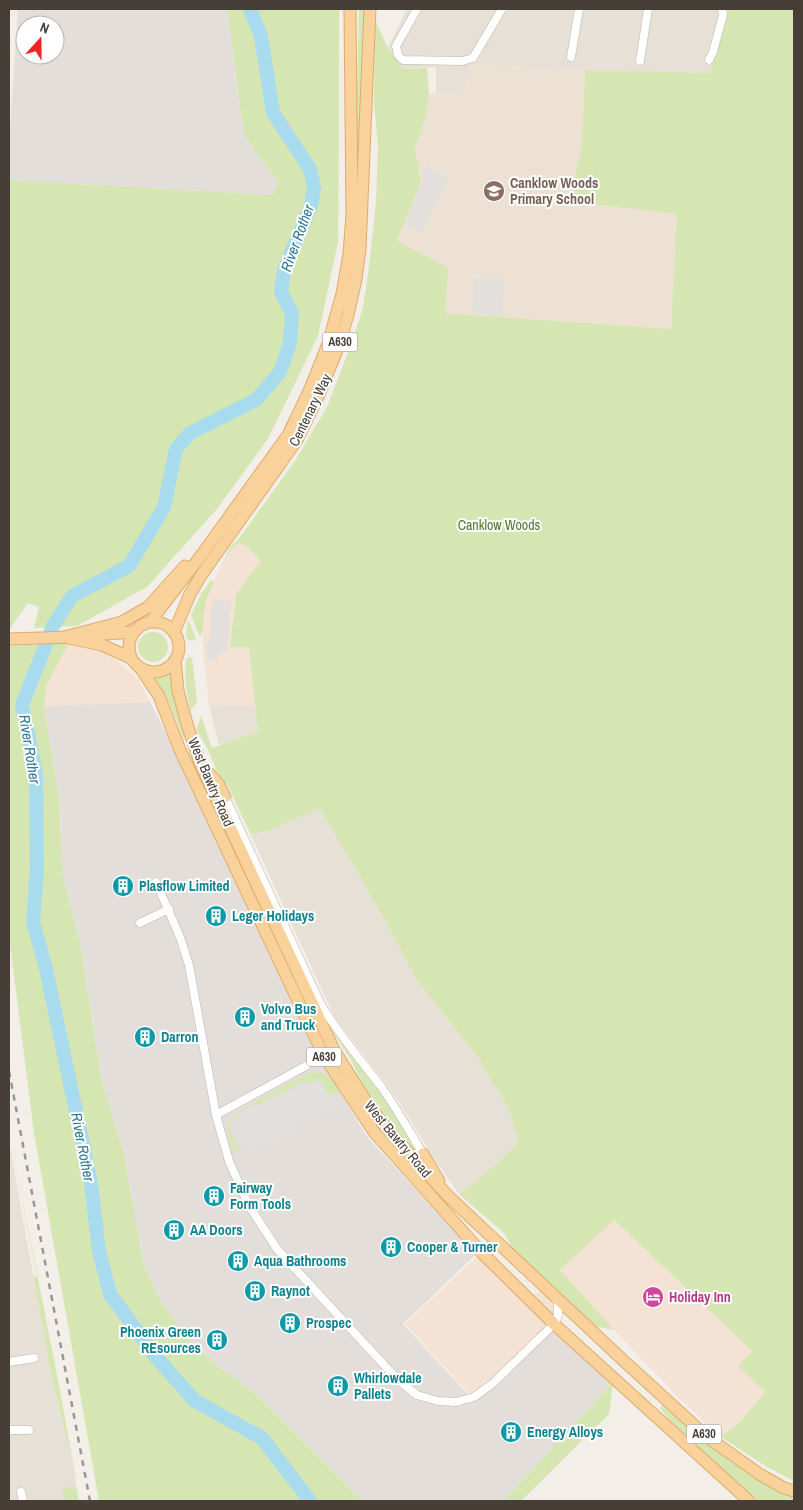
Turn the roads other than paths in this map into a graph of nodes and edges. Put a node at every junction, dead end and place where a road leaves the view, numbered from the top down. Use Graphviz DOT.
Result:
graph roads {
  1 [pos="350,9"];
  2 [pos="370,9"];
  3 [pos="417,9"];
  4 [pos="502,9"];
  5 [pos="579,9"];
  6 [pos="648,9"];
  7 [pos="722,9"];
  8 [pos="570,57"];
  9 [pos="709,60"];
  10 [pos="640,61"];
  11 [pos="231,514"];
  12 [pos="150,622"];
  13 [pos="133,632"];
  14 [pos="174,632"];
  15 [pos="61,637"];
  16 [pos="9,639"];
  17 [pos="131,658"];
  18 [pos="176,660"];
  19 [pos="141,669"];
  20 [pos="200,763"];
  21 [pos="225,797"];
  22 [pos="156,882"];
  23 [pos="169,909"];
  24 [pos="140,923"];
  25 [pos="324,1056"];
  26 [pos="216,1115"];
  27 [pos="423,1154"];
  28 [pos="448,1196"];
  29 [pos="557,1298"];
  30 [pos="554,1324"];
  31 [pos="34,1358"];
  32 [pos="9,1362"];
  33 [pos="9,1430"];
  34 [pos="29,1430"];
  35 [pos="794,1491"];
  36 [pos="21,1492"];
  37 [pos="23,1501"];
  38 [pos="749,1501"];
  1 -- 11 [label="main road, A630"];
  2 -- 14 [label="main road, Centenary Way / A630"];
  3 -- 4 [label="street"];
  5 -- 8 [label="street"];
  6 -- 10 [label="street"];
  7 -- 9 [label="street"];
  11 -- 12 [label="main road, A630"];
  11 -- 15 [label="main road, A630"];
  12 -- 13 [label="main road, A630"];
  12 -- 14 [label="main road"];
  13 -- 15 [label="main road"];
  13 -- 17 [label="main road"];
  14 -- 18 [label="main road, A630"];
  15 -- 16 [label="main road"];
  15 -- 17 [label="main road"];
  17 -- 19 [label="main road, A630"];
  18 -- 19 [label="main road"];
  18 -- 20 [label="main road, West Bawtry Road / A630"];
  19 -- 25 [label="main road, West Bawtry Road / A630"];
  20 -- 21 [label="main road"];
  20 -- 28 [label="main road, West Bawtry Road / A630"];
  21 -- 27 [label="street, West Bawtry Road"];
  22 -- 23 [label="street"];
  23 -- 24 [label="street"];
  23 -- 26 [label="street"];
  25 -- 26 [label="street"];
  25 -- 30 [label="main road, West Bawtry Road / A630"];
  26 -- 30 [label="street"];
  27 -- 28 [label="main road"];
  28 -- 29 [label="main road, West Bawtry Road / A630"];
  29 -- 30 [label="street"];
  29 -- 35 [label="main road, West Bawtry Road / A630"];
  30 -- 38 [label="main road, West Bawtry Road / A630"];
  31 -- 32 [label="street"];
  33 -- 34 [label="street"];
  36 -- 37 [label="street"];
}
